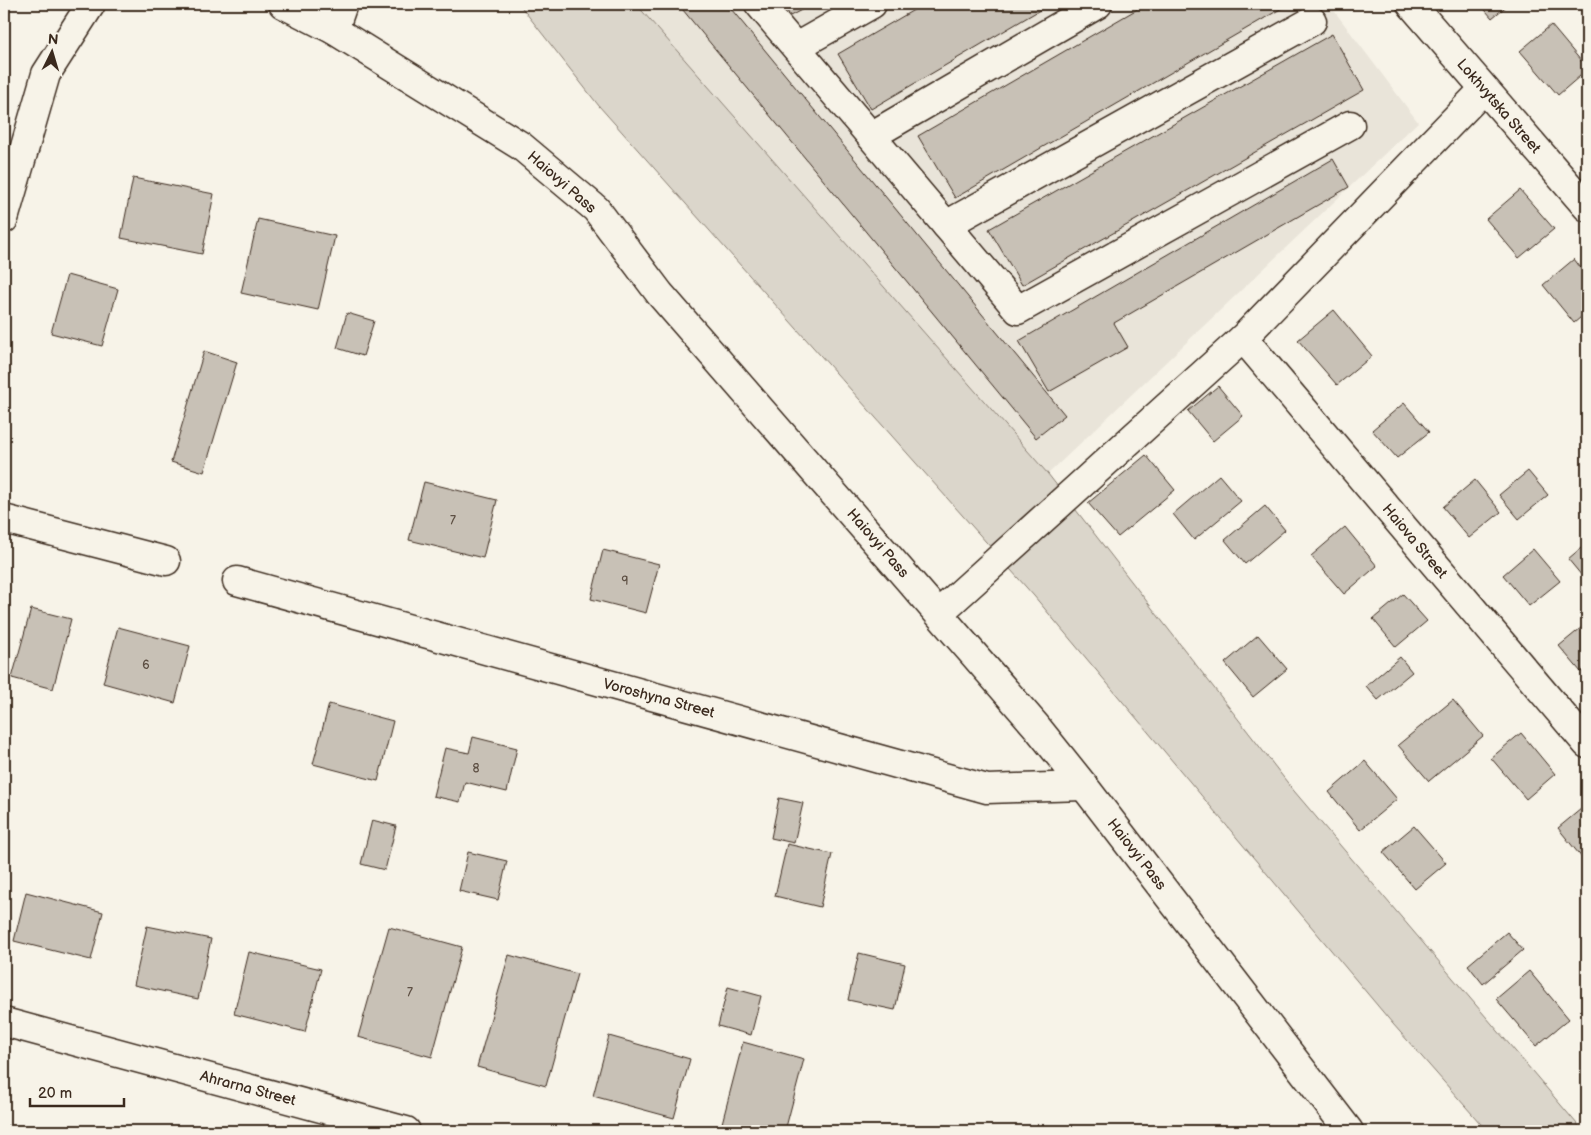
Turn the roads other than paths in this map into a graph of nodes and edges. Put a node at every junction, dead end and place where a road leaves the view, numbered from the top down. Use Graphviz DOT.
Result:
graph roads {
  1 [pos="91,4"];
  2 [pos="283,4"];
  3 [pos="343,4"];
  4 [pos="759,4"];
  5 [pos="872,4"];
  6 [pos="1098,4"];
  7 [pos="1411,4"];
  8 [pos="1312,21"];
  9 [pos="334,30"];
  10 [pos="796,47"];
  11 [pos="1484,89"];
  12 [pos="1350,125"];
  13 [pos="871,136"];
  14 [pos="1587,207"];
  15 [pos="4,219"];
  16 [pos="946,225"];
  17 [pos="1242,338"];
  18 [pos="4,519"];
  19 [pos="166,561"];
  20 [pos="237,581"];
  21 [pos="939,614"];
  22 [pos="1587,744"];
  23 [pos="1084,786"];
  24 [pos="4,1022"];
  25 [pos="406,1131"];
  26 [pos="1350,1131"];
  1 -- 15 [label="street"];
  2 -- 9 [label="street, Haiovyi Pass"];
  3 -- 9 [label="street"];
  4 -- 10 [label="street"];
  5 -- 10 [label="street"];
  6 -- 13 [label="street"];
  7 -- 11 [label="street, Lokhvytska Street"];
  8 -- 16 [label="street"];
  9 -- 21 [label="street, Haiovyi Pass"];
  10 -- 13 [label="street"];
  11 -- 14 [label="street, Lokhvytska Street"];
  11 -- 17 [label="street"];
  12 -- 16 [label="street"];
  13 -- 16 [label="street"];
  17 -- 21 [label="street"];
  17 -- 22 [label="street, Haiova Street"];
  18 -- 19 [label="street"];
  20 -- 23 [label="street, Voroshyna Street"];
  21 -- 23 [label="street, Haiovyi Pass"];
  23 -- 26 [label="street, Haiovyi Pass"];
  24 -- 25 [label="street, Ahrarna Street"];
}
